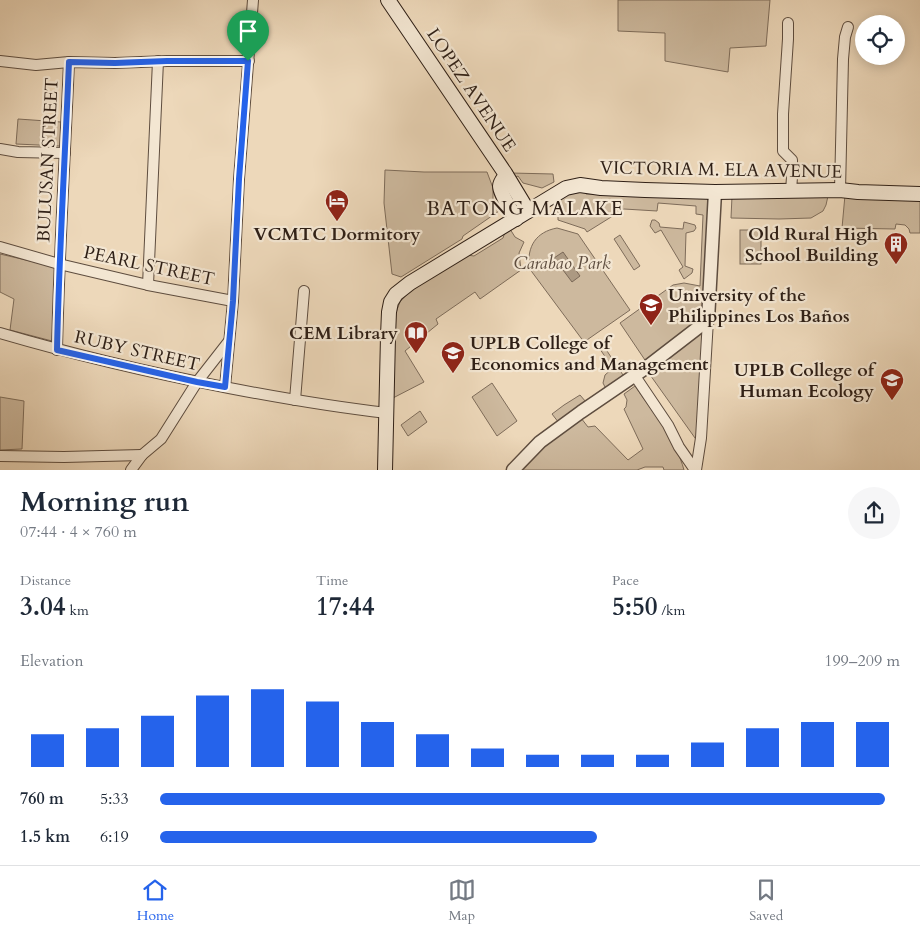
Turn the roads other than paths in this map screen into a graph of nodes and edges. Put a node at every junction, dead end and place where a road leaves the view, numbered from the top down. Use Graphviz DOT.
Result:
graph roads {
  1 [pos="253,0"];
  2 [pos="388,0"];
  3 [pos="788,23"];
  4 [pos="848,27"];
  5 [pos="0,61"];
  6 [pos="158,61"];
  7 [pos="248,61"];
  8 [pos="69,62"];
  9 [pos="0,149"];
  10 [pos="65,153"];
  11 [pos="840,190"];
  12 [pos="790,191"];
  13 [pos="715,192"];
  14 [pos="920,194"];
  15 [pos="522,215"];
  16 [pos="0,247"];
  17 [pos="59,264"];
  18 [pos="148,284"];
  19 [pos="304,291"];
  20 [pos="233,301"];
  21 [pos="708,320"];
  22 [pos="0,333"];
  23 [pos="230,340"];
  24 [pos="57,350"];
  25 [pos="635,376"];
  26 [pos="197,382"];
  27 [pos="225,387"];
  28 [pos="295,400"];
  29 [pos="387,414"];
  30 [pos="679,448"];
  31 [pos="142,455"];
  32 [pos="0,456"];
  33 [pos="131,470"];
  34 [pos="385,470"];
  35 [pos="513,470"];
  36 [pos="686,470"];
  37 [pos="695,470"];
  1 -- 7 [label="street"];
  2 -- 15 [label="main road, LOPEZ AVENUE"];
  3 -- 12 [label="street"];
  4 -- 11 [label="street"];
  5 -- 8 [label="street"];
  6 -- 7 [label="street"];
  6 -- 8 [label="street"];
  6 -- 18 [label="street"];
  7 -- 20 [label="street"];
  8 -- 10 [label="street, BULUSAN STREET"];
  9 -- 10 [label="street"];
  10 -- 17 [label="street, BULUSAN STREET"];
  11 -- 12 [label="main road, VICTORIA M. ELA AVENUE"];
  11 -- 14 [label="main road, VICTORIA M. ELA AVENUE"];
  12 -- 13 [label="main road, VICTORIA M. ELA AVENUE"];
  13 -- 15 [label="main road, VICTORIA M. ELA AVENUE"];
  13 -- 21 [label="street"];
  15 -- 29 [label="main road, VICTORIA M. ELA AVENUE"];
  16 -- 17 [label="street, PEARL STREET"];
  17 -- 18 [label="street, PEARL STREET"];
  17 -- 24 [label="street, BULUSAN STREET"];
  18 -- 20 [label="street, PEARL STREET"];
  19 -- 28 [label="street"];
  20 -- 23 [label="street"];
  21 -- 25 [label="street"];
  21 -- 37 [label="street"];
  22 -- 24 [label="street, RUBY STREET"];
  23 -- 26 [label="street"];
  23 -- 27 [label="street"];
  24 -- 26 [label="street, RUBY STREET"];
  25 -- 30 [label="street"];
  25 -- 35 [label="street"];
  26 -- 27 [label="street, RUBY STREET"];
  26 -- 31 [label="street"];
  27 -- 28 [label="street, RUBY STREET"];
  28 -- 29 [label="street, RUBY STREET"];
  29 -- 34 [label="main road, VICTORIA M. ELA AVENUE"];
  30 -- 36 [label="street"];
  30 -- 37 [label="street"];
  31 -- 32 [label="street"];
  31 -- 33 [label="street"];
}
